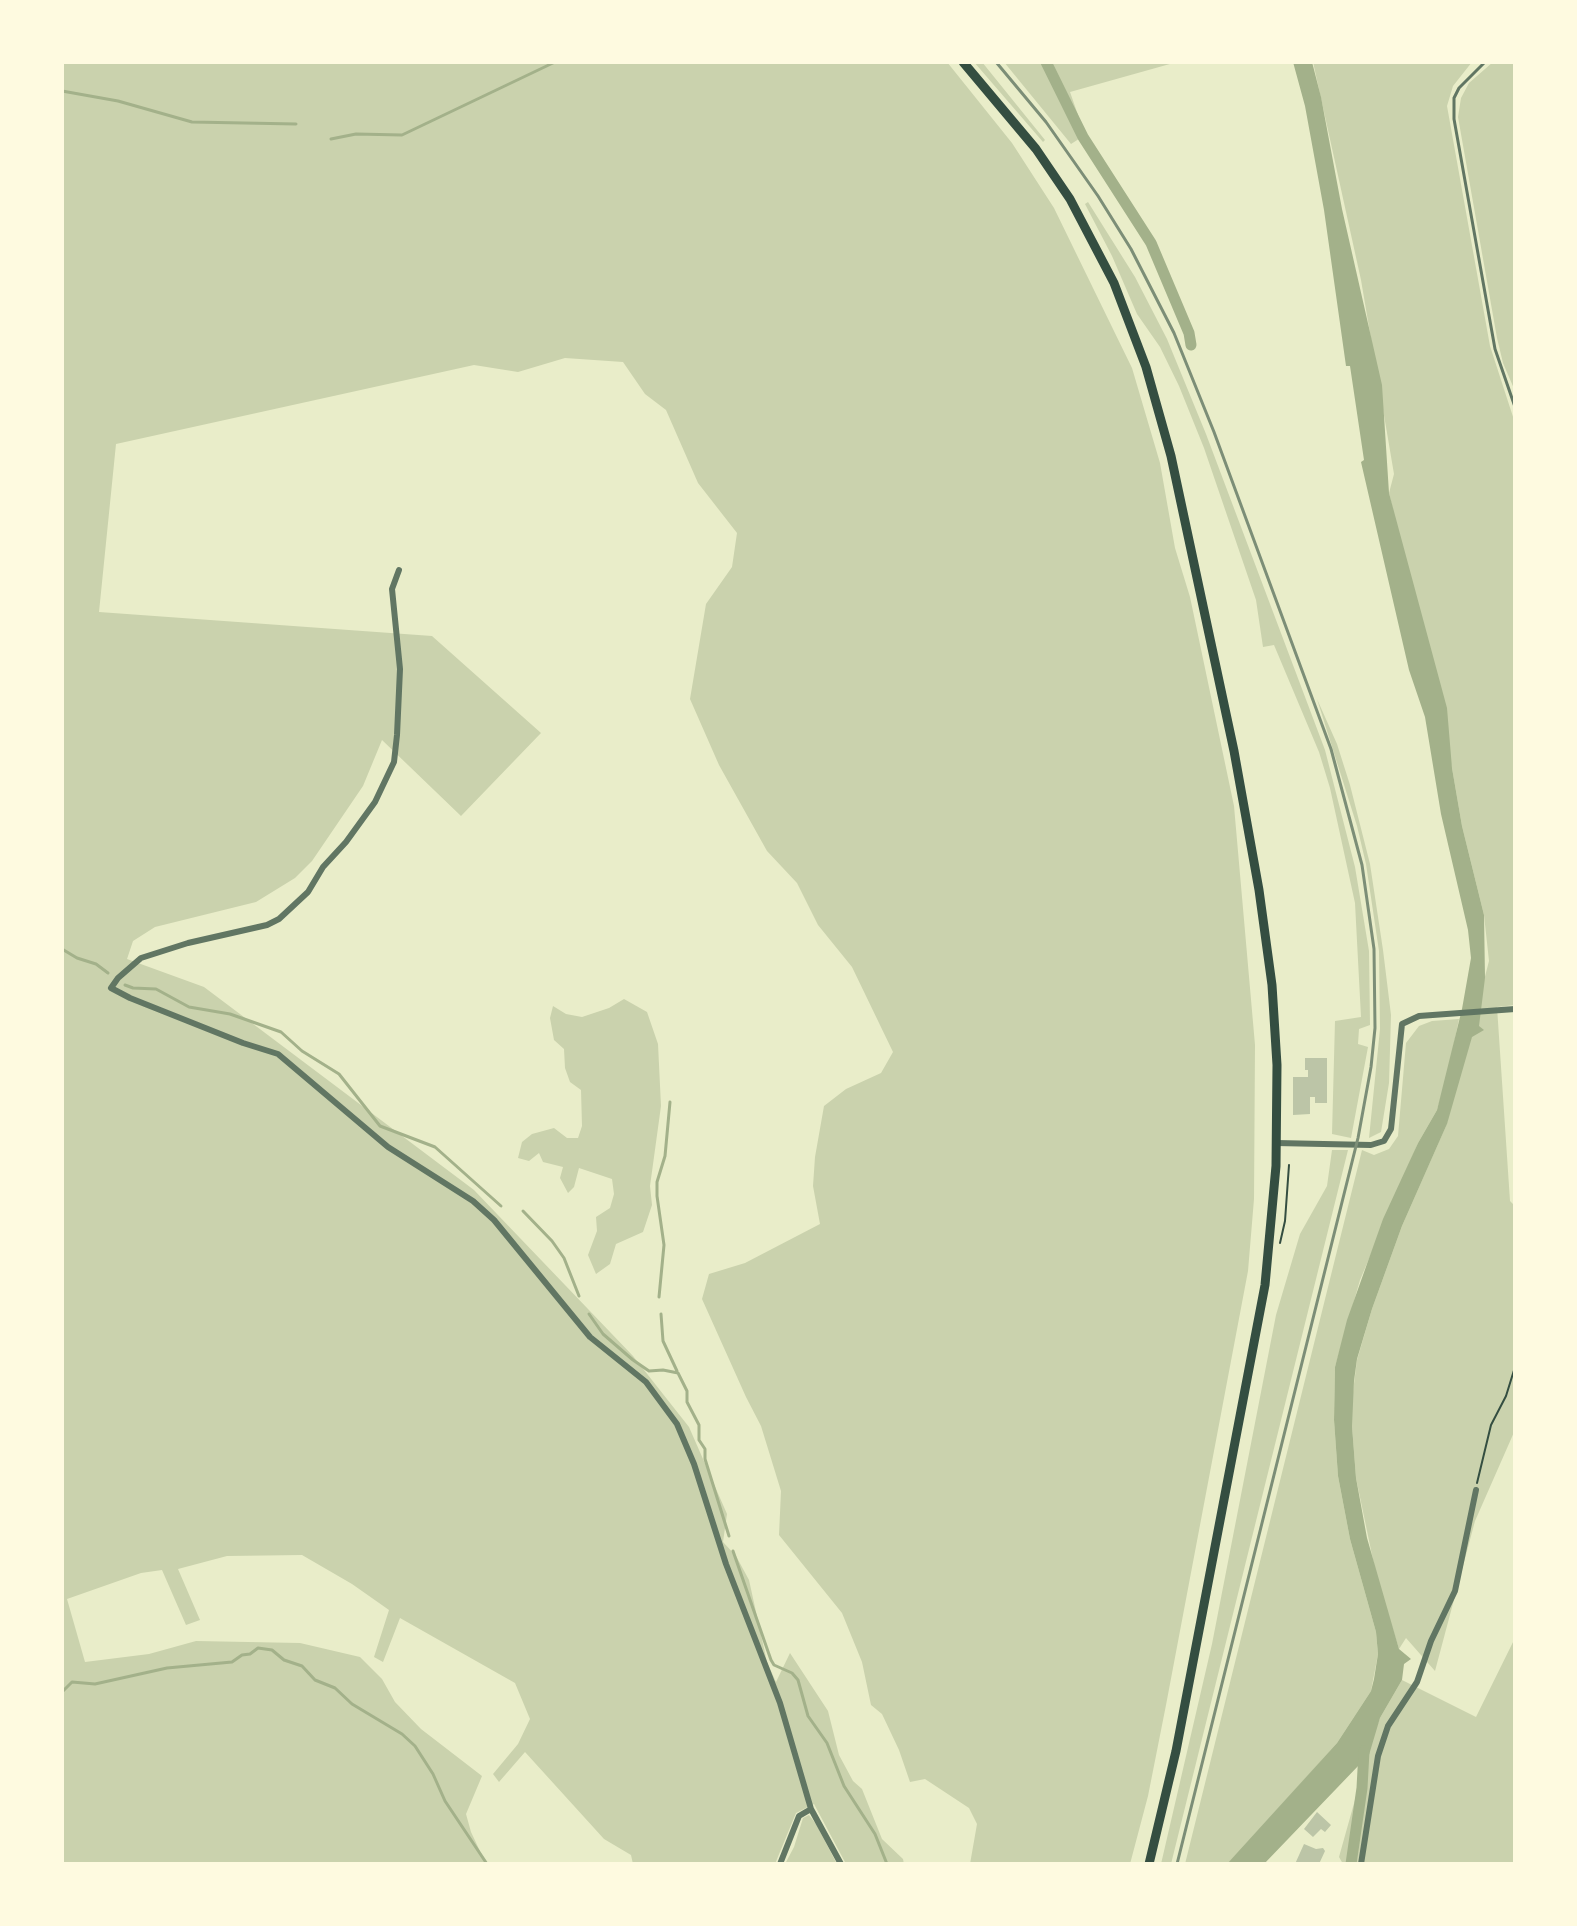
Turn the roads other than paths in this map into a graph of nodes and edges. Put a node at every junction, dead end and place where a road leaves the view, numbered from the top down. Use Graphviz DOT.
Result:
graph roads {
  1 [pos="963,62"];
  2 [pos="1483,63"];
  3 [pos="1515,407"];
  4 [pos="399,570"];
  5 [pos="1515,1009"];
  6 [pos="1276,1143"];
  7 [pos="1476,1490"];
  8 [pos="811,1809"];
  9 [pos="780,1864"];
  10 [pos="841,1864"];
  11 [pos="1149,1864"];
  12 [pos="1361,1864"];
  1 -- 6 [label="main road"];
  2 -- 3 [label="lane"];
  4 -- 8 [label="street"];
  5 -- 6 [label="street"];
  6 -- 11 [label="main road"];
  7 -- 12 [label="street"];
  8 -- 9 [label="street"];
  8 -- 10 [label="street"];
}
